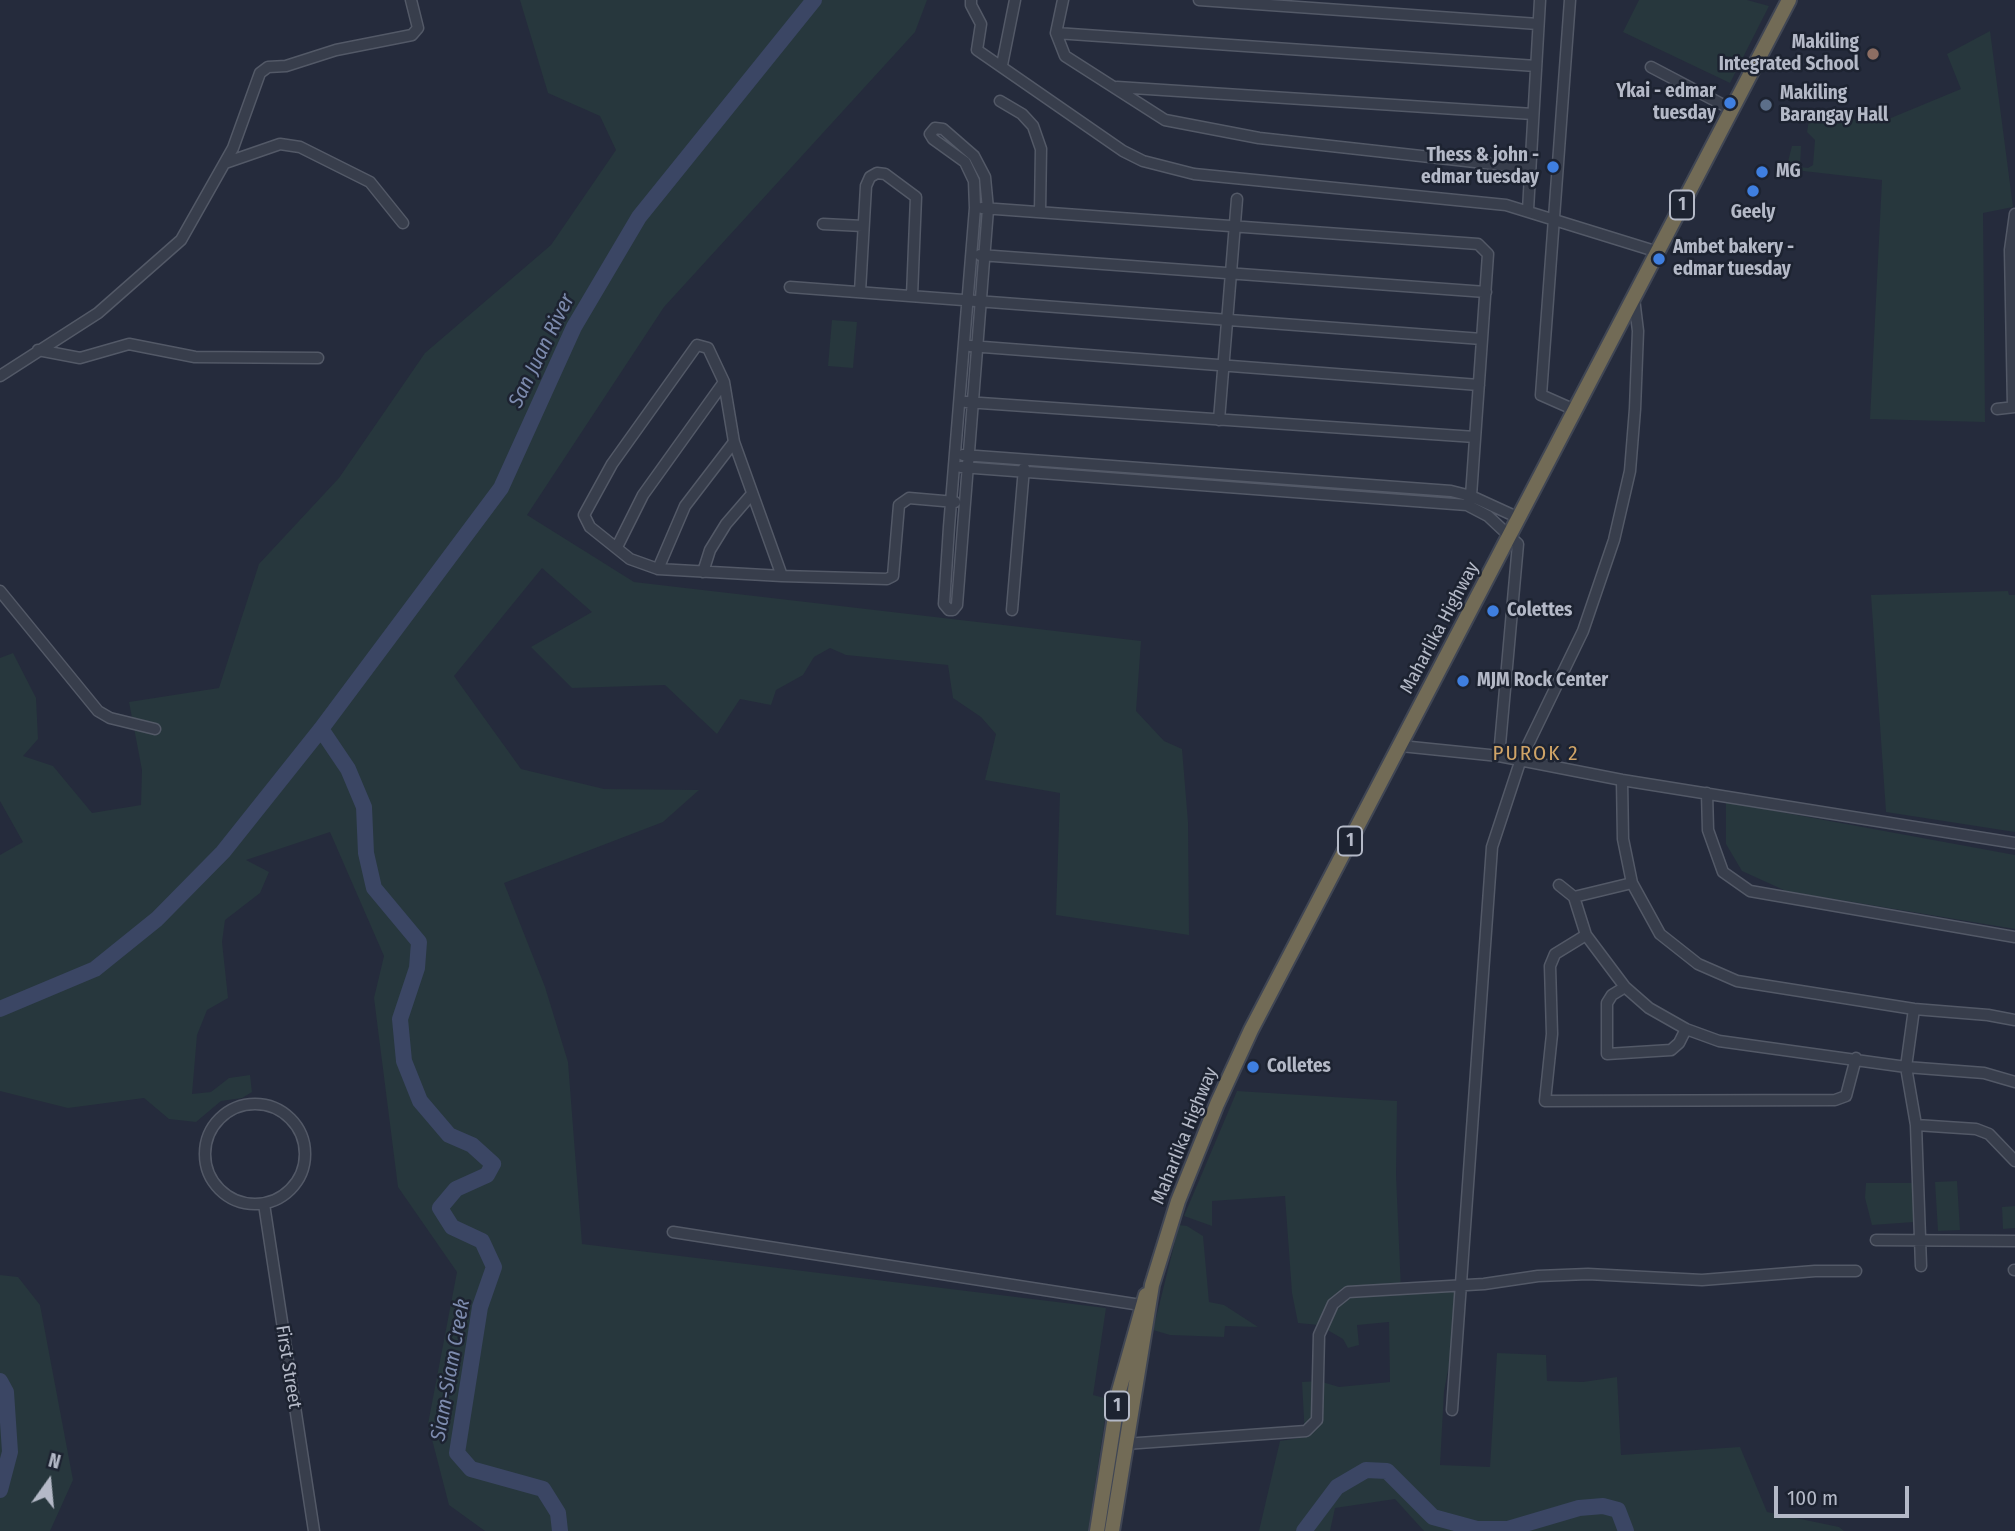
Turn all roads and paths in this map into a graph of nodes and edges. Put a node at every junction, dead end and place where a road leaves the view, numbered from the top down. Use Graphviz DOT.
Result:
graph roads {
  1 [pos="411,0"];
  2 [pos="971,0"];
  3 [pos="1015,0"];
  4 [pos="1063,0"];
  5 [pos="1199,0"];
  6 [pos="1540,0"];
  7 [pos="1570,0"];
  8 [pos="1789,0"];
  9 [pos="1538,24"];
  10 [pos="1056,33"];
  11 [pos="1002,65"];
  12 [pos="1536,66"];
  13 [pos="1651,68"];
  14 [pos="1113,87"];
  15 [pos="1000,101"];
  16 [pos="1731,109"];
  17 [pos="1533,114"];
  18 [pos="225,163"];
  19 [pos="1529,168"];
  20 [pos="1237,199"];
  21 [pos="975,208"];
  22 [pos="988,209"];
  23 [pos="1528,210"];
  24 [pos="1040,212"];
  25 [pos="2015,214"];
  26 [pos="1555,218"];
  27 [pos="403,223"];
  28 [pos="823,224"];
  29 [pos="863,226"];
  30 [pos="1235,226"];
  31 [pos="2012,250"];
  32 [pos="1658,252"];
  33 [pos="971,254"];
  34 [pos="984,255"];
  35 [pos="1231,273"];
  36 [pos="790,287"];
  37 [pos="860,292"];
  38 [pos="1486,292"];
  39 [pos="912,296"];
  40 [pos="1633,298"];
  41 [pos="968,300"];
  42 [pos="980,301"];
  43 [pos="2013,304"];
  44 [pos="1227,320"];
  45 [pos="1482,339"];
  46 [pos="964,345"];
  47 [pos="976,346"];
  48 [pos="38,350"];
  49 [pos="2013,352"];
  50 [pos="318,358"];
  51 [pos="1223,365"];
  52 [pos="0,376"];
  53 [pos="724,382"];
  54 [pos="1479,385"];
  55 [pos="960,401"];
  56 [pos="971,402"];
  57 [pos="2014,407"];
  58 [pos="1997,409"];
  59 [pos="1575,410"];
  60 [pos="1219,419"];
  61 [pos="1475,438"];
  62 [pos="734,442"];
  63 [pos="955,454"];
  64 [pos="967,455"];
  65 [pos="1024,466"];
  66 [pos="954,467"];
  67 [pos="966,467"];
  68 [pos="751,495"];
  69 [pos="1469,500"];
  70 [pos="951,502"];
  71 [pos="963,503"];
  72 [pos="1519,518"];
  73 [pos="1511,534"];
  74 [pos="617,547"];
  75 [pos="658,569"];
  76 [pos="703,572"];
  77 [pos="782,576"];
  78 [pos="0,591"];
  79 [pos="1012,610"];
  80 [pos="155,729"];
  81 [pos="1401,746"];
  82 [pos="1499,756"];
  83 [pos="1521,759"];
  84 [pos="1622,780"];
  85 [pos="1707,793"];
  86 [pos="2015,842"];
  87 [pos="1632,883"];
  88 [pos="1559,885"];
  89 [pos="1574,897"];
  90 [pos="1586,935"];
  91 [pos="2015,937"];
  92 [pos="1625,987"];
  93 [pos="1914,1009"];
  94 [pos="2015,1020"];
  95 [pos="1686,1029"];
  96 [pos="1856,1058"];
  97 [pos="1906,1067"];
  98 [pos="2015,1082"];
  99 [pos="1916,1125"];
  100 [pos="2015,1161"];
  101 [pos="264,1203"];
  102 [pos="673,1232"];
  103 [pos="1876,1240"];
  104 [pos="1920,1241"];
  105 [pos="2015,1241"];
  106 [pos="1921,1266"];
  107 [pos="1856,1271"];
  108 [pos="1463,1284"];
  109 [pos="1146,1305"];
  110 [pos="1452,1410"];
  111 [pos="1125,1444"];
  112 [pos="314,1531"];
  113 [pos="1097,1531"];
  114 [pos="1112,1531"];
  1 -- 18 [label="street"];
  2 -- 11 [label="street"];
  3 -- 11 [label="street"];
  4 -- 10 [label="street"];
  5 -- 9 [label="street"];
  6 -- 9 [label="street"];
  7 -- 26 [label="street"];
  8 -- 16 [label="highway, Maharlika Highway / 1"];
  9 -- 12 [label="street"];
  10 -- 12 [label="street"];
  10 -- 14 [label="street"];
  11 -- 23 [label="street"];
  12 -- 17 [label="street"];
  13 -- 16 [label="street"];
  14 -- 17 [label="street"];
  14 -- 19 [label="street"];
  15 -- 24 [label="street"];
  16 -- 32 [label="highway, Maharlika Highway / 1"];
  17 -- 19 [label="street"];
  18 -- 27 [label="street"];
  18 -- 48 [label="street"];
  19 -- 23 [label="street"];
  20 -- 30 [label="street"];
  21 -- 22 [label="street"];
  21 -- 22 [label="street"];
  21 -- 33 [label="street"];
  22 -- 24 [label="street"];
  22 -- 34 [label="street"];
  23 -- 26 [label="street"];
  24 -- 30 [label="street"];
  25 -- 31 [label="street"];
  26 -- 32 [label="street"];
  26 -- 59 [label="street"];
  28 -- 29 [label="street"];
  29 -- 37 [label="street"];
  29 -- 39 [label="street"];
  30 -- 35 [label="street"];
  30 -- 38 [label="street"];
  31 -- 43 [label="street"];
  32 -- 40 [label="highway, Maharlika Highway / 1"];
  33 -- 34 [label="street"];
  33 -- 41 [label="street"];
  34 -- 35 [label="street"];
  34 -- 42 [label="street"];
  35 -- 38 [label="street"];
  35 -- 44 [label="street"];
  36 -- 37 [label="street"];
  37 -- 39 [label="street"];
  38 -- 45 [label="street"];
  39 -- 41 [label="street"];
  40 -- 59 [label="highway, Maharlika Highway / 1"];
  40 -- 83 [label="street"];
  41 -- 42 [label="street"];
  41 -- 46 [label="street"];
  42 -- 44 [label="street"];
  42 -- 47 [label="street"];
  43 -- 49 [label="street"];
  44 -- 45 [label="street"];
  44 -- 51 [label="street"];
  45 -- 54 [label="street"];
  46 -- 47 [label="street"];
  46 -- 55 [label="street"];
  47 -- 51 [label="street"];
  47 -- 56 [label="street"];
  48 -- 50 [label="street"];
  48 -- 52 [label="street"];
  49 -- 57 [label="street"];
  51 -- 54 [label="street"];
  51 -- 60 [label="street"];
  53 -- 62 [label="street"];
  53 -- 74 [label="street"];
  53 -- 74 [label="street"];
  54 -- 61 [label="street"];
  55 -- 56 [label="street"];
  55 -- 63 [label="street"];
  56 -- 60 [label="street"];
  56 -- 64 [label="street"];
  57 -- 58 [label="street"];
  59 -- 72 [label="highway, Maharlika Highway / 1"];
  60 -- 61 [label="street"];
  61 -- 69 [label="street"];
  62 -- 68 [label="street"];
  62 -- 75 [label="street"];
  63 -- 64 [label="street"];
  63 -- 66 [label="street"];
  64 -- 65 [label="street"];
  64 -- 67 [label="street"];
  65 -- 67 [label="street"];
  65 -- 69 [label="street"];
  65 -- 79 [label="street"];
  66 -- 67 [label="street"];
  66 -- 70 [label="street"];
  67 -- 71 [label="street"];
  68 -- 76 [label="street"];
  68 -- 77 [label="street"];
  69 -- 72 [label="street"];
  69 -- 73 [label="street"];
  70 -- 71 [label="street"];
  70 -- 71 [label="street"];
  70 -- 77 [label="street"];
  72 -- 73 [label="highway, Maharlika Highway / 1"];
  73 -- 81 [label="highway, Maharlika Highway / 1"];
  73 -- 82 [label="street"];
  74 -- 75 [label="street"];
  75 -- 76 [label="street"];
  76 -- 77 [label="street"];
  78 -- 80 [label="street"];
  81 -- 82 [label="street"];
  81 -- 109 [label="highway, Maharlika Highway / 1"];
  82 -- 83 [label="street"];
  83 -- 84 [label="street"];
  83 -- 108 [label="street"];
  84 -- 85 [label="street"];
  84 -- 87 [label="street"];
  85 -- 86 [label="street"];
  85 -- 91 [label="street"];
  87 -- 89 [label="street"];
  87 -- 93 [label="street"];
  88 -- 89 [label="street"];
  89 -- 90 [label="street"];
  90 -- 92 [label="street"];
  90 -- 96 [label="street"];
  92 -- 95 [label="street"];
  92 -- 95 [label="street"];
  93 -- 94 [label="street"];
  93 -- 97 [label="street"];
  95 -- 96 [label="street"];
  96 -- 97 [label="street"];
  97 -- 98 [label="street"];
  97 -- 99 [label="street"];
  99 -- 100 [label="street"];
  99 -- 104 [label="street"];
  101 -- 101 [label="street"];
  101 -- 112 [label="street, First Street"];
  102 -- 109 [label="street"];
  103 -- 104 [label="street"];
  104 -- 105 [label="street"];
  104 -- 106 [label="street"];
  107 -- 108 [label="street"];
  108 -- 110 [label="street"];
  108 -- 111 [label="street"];
  109 -- 111 [label="highway, Maharlika Highway / 1"];
  109 -- 113 [label="highway, Maharlika Highway / 1"];
  111 -- 114 [label="highway, Maharlika Highway / 1"];
}
